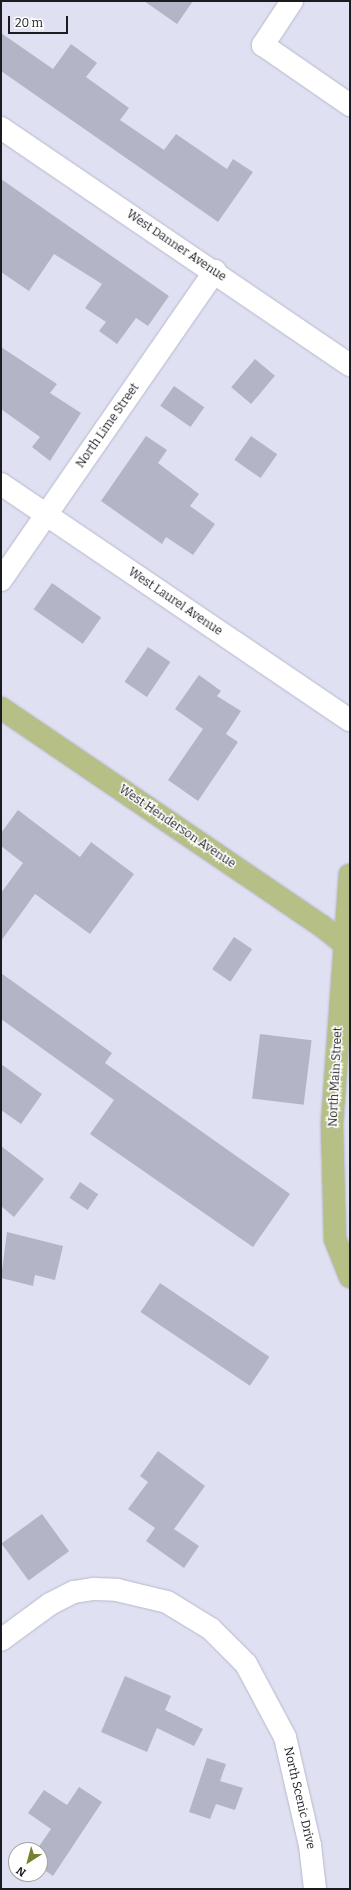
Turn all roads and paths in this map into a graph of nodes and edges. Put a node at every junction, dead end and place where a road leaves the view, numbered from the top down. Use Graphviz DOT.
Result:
graph roads {
  1 [pos="292,1"];
  2 [pos="350,105"];
  3 [pos="1,128"];
  4 [pos="215,271"];
  5 [pos="350,365"];
  6 [pos="1,484"];
  7 [pos="46,515"];
  8 [pos="1,580"];
  9 [pos="1,708"];
  10 [pos="350,720"];
  11 [pos="350,875"];
  12 [pos="347,947"];
  13 [pos="350,1277"];
  14 [pos="350,1284"];
  15 [pos="1,1640"];
  16 [pos="315,1889"];
  1 -- 2 [label="street"];
  3 -- 4 [label="street, West Danner Avenue"];
  4 -- 5 [label="street, West Danner Avenue"];
  4 -- 7 [label="street, North Lime Street"];
  6 -- 7 [label="street, West Laurel Avenue"];
  7 -- 8 [label="street, North Lime Street"];
  7 -- 10 [label="street, West Laurel Avenue"];
  9 -- 12 [label="main road, West Henderson Avenue"];
  11 -- 12 [label="main road, North Main Street"];
  12 -- 13 [label="main road, North Main Street"];
  13 -- 14 [label="main road, North Main Street"];
  15 -- 16 [label="street, North Scenic Drive"];
}
